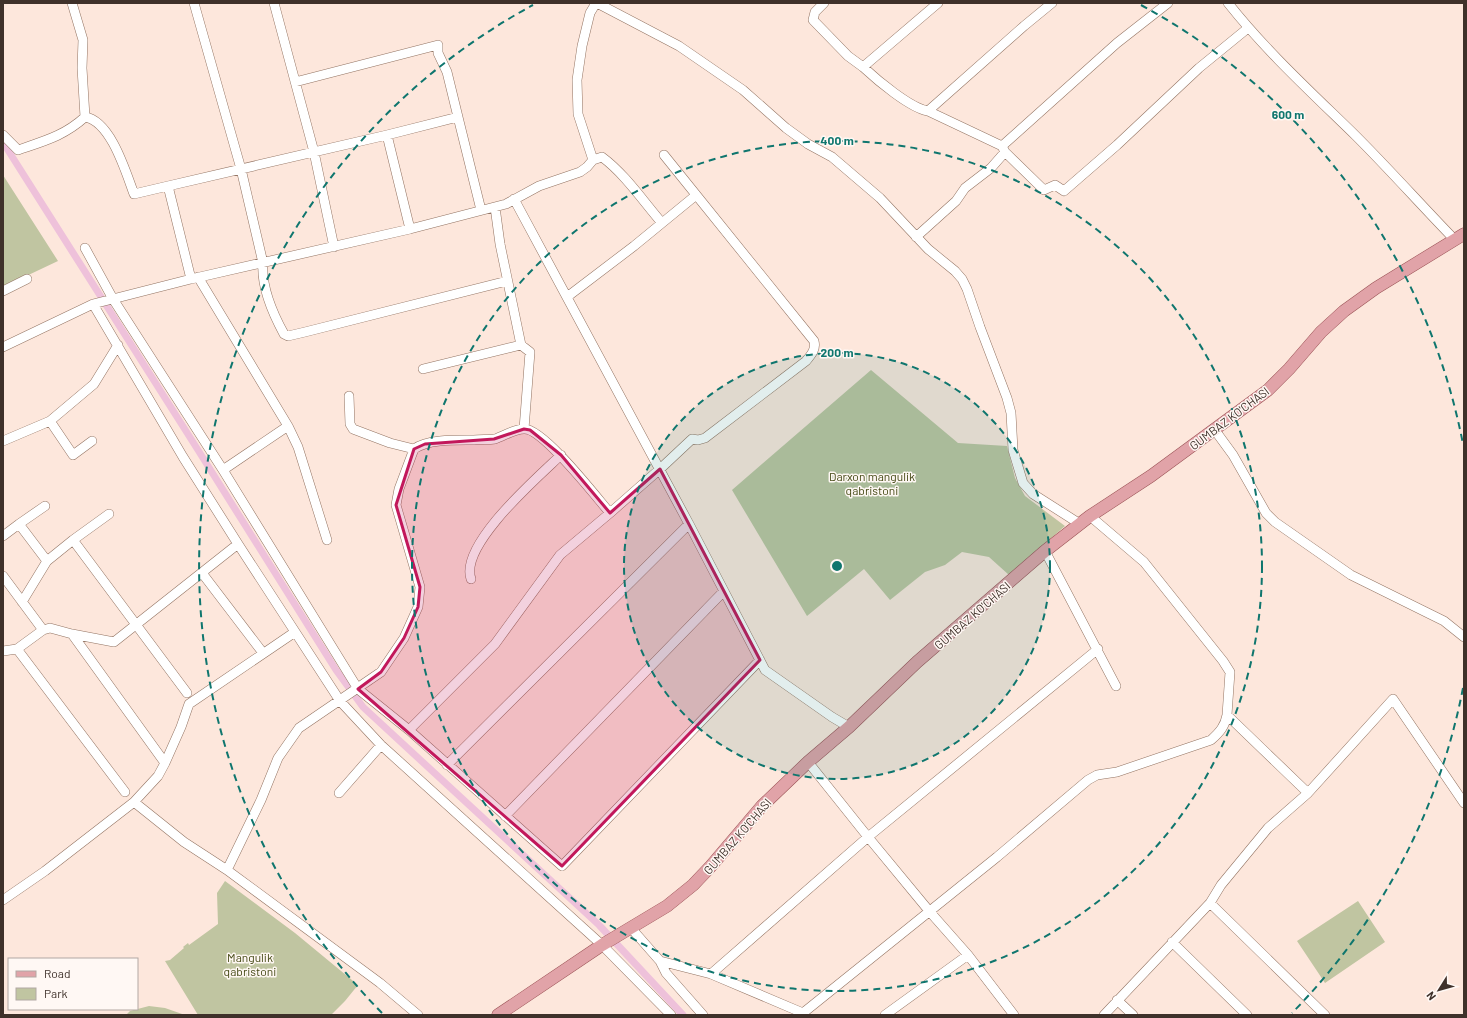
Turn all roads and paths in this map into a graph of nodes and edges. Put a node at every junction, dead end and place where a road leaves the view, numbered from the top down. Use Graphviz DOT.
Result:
graph roads {
  1 [pos="72,3"];
  2 [pos="194,3"];
  3 [pos="274,3"];
  4 [pos="597,3"];
  5 [pos="824,3"];
  6 [pos="938,3"];
  7 [pos="1052,3"];
  8 [pos="1168,3"];
  9 [pos="1228,3"];
  10 [pos="1248,28"];
  11 [pos="863,67"];
  12 [pos="295,82"];
  13 [pos="928,111"];
  14 [pos="85,117"];
  15 [pos="458,117"];
  16 [pos="3,135"];
  17 [pos="387,135"];
  18 [pos="1003,149"];
  19 [pos="314,152"];
  20 [pos="664,155"];
  21 [pos="593,160"];
  22 [pos="241,169"];
  23 [pos="168,186"];
  24 [pos="696,196"];
  25 [pos="514,199"];
  26 [pos="495,207"];
  27 [pos="481,210"];
  28 [pos="662,223"];
  29 [pos="410,229"];
  30 [pos="916,237"];
  31 [pos="1459,237"];
  32 [pos="334,247"];
  33 [pos="86,248"];
  34 [pos="264,263"];
  35 [pos="194,278"];
  36 [pos="27,279"];
  37 [pos="507,280"];
  38 [pos="3,291"];
  39 [pos="567,297"];
  40 [pos="113,299"];
  41 [pos="93,304"];
  42 [pos="118,345"];
  43 [pos="521,345"];
  44 [pos="3,347"];
  45 [pos="423,369"];
  46 [pos="349,396"];
  47 [pos="50,421"];
  48 [pos="288,426"];
  49 [pos="524,429"];
  50 [pos="1214,429"];
  51 [pos="92,440"];
  52 [pos="3,441"];
  53 [pos="414,449"];
  54 [pos="561,455"];
  55 [pos="223,470"];
  56 [pos="660,470"];
  57 [pos="45,506"];
  58 [pos="610,513"];
  59 [pos="108,514"];
  60 [pos="1090,516"];
  61 [pos="19,524"];
  62 [pos="689,524"];
  63 [pos="1080,524"];
  64 [pos="3,536"];
  65 [pos="73,540"];
  66 [pos="327,540"];
  67 [pos="238,544"];
  68 [pos="1045,551"];
  69 [pos="47,561"];
  70 [pos="202,573"];
  71 [pos="3,576"];
  72 [pos="471,579"];
  73 [pos="724,591"];
  74 [pos="22,602"];
  75 [pos="136,625"];
  76 [pos="43,630"];
  77 [pos="295,632"];
  78 [pos="72,634"];
  79 [pos="1464,638"];
  80 [pos="17,649"];
  81 [pos="1098,649"];
  82 [pos="3,651"];
  83 [pos="263,653"];
  84 [pos="760,660"];
  85 [pos="1116,686"];
  86 [pos="356,690"];
  87 [pos="186,693"];
  88 [pos="341,700"];
  89 [pos="1227,715"];
  90 [pos="848,727"];
  91 [pos="409,730"];
  92 [pos="381,745"];
  93 [pos="808,762"];
  94 [pos="165,763"];
  95 [pos="447,765"];
  96 [pos="125,792"];
  97 [pos="339,793"];
  98 [pos="1308,793"];
  99 [pos="134,802"];
  100 [pos="1464,803"];
  101 [pos="505,816"];
  102 [pos="868,837"];
  103 [pos="227,870"];
  104 [pos="3,900"];
  105 [pos="1210,903"];
  106 [pos="930,912"];
  107 [pos="631,928"];
  108 [pos="1172,942"];
  109 [pos="602,945"];
  110 [pos="968,955"];
  111 [pos="660,961"];
  112 [pos="711,974"];
  113 [pos="1117,1000"];
  114 [pos="418,1015"];
  115 [pos="498,1015"];
  116 [pos="671,1015"];
  117 [pos="703,1015"];
  118 [pos="885,1015"];
  119 [pos="1014,1015"];
  120 [pos="1104,1015"];
  121 [pos="1132,1015"];
  122 [pos="1247,1015"];
  123 [pos="1325,1015"];
  1 -- 14 [label="street"];
  2 -- 22 [label="street"];
  3 -- 12 [label="street"];
  4 -- 21 [label="street"];
  4 -- 30 [label="street"];
  5 -- 11 [label="street"];
  6 -- 11 [label="street"];
  7 -- 13 [label="street"];
  8 -- 18 [label="street"];
  9 -- 10 [label="street"];
  10 -- 18 [label="street"];
  10 -- 31 [label="street"];
  11 -- 13 [label="street"];
  12 -- 15 [label="street"];
  12 -- 19 [label="street"];
  13 -- 18 [label="street"];
  14 -- 16 [label="street"];
  14 -- 23 [label="street"];
  15 -- 17 [label="street"];
  15 -- 27 [label="street"];
  17 -- 19 [label="street"];
  17 -- 29 [label="street"];
  18 -- 30 [label="street"];
  19 -- 22 [label="street"];
  19 -- 32 [label="street"];
  20 -- 24 [label="street"];
  21 -- 25 [label="street"];
  21 -- 28 [label="street"];
  22 -- 23 [label="street"];
  22 -- 34 [label="street"];
  23 -- 35 [label="street"];
  24 -- 28 [label="street"];
  24 -- 56 [label="street"];
  25 -- 26 [label="street"];
  25 -- 39 [label="street"];
  26 -- 27 [label="street"];
  26 -- 37 [label="street"];
  27 -- 29 [label="street"];
  28 -- 39 [label="street"];
  29 -- 32 [label="street"];
  30 -- 63 [label="street"];
  31 -- 50 [label="main road, GUMBAZ KO'CHASI"];
  32 -- 34 [label="street"];
  33 -- 40 [label="street"];
  34 -- 35 [label="street"];
  34 -- 37 [label="street"];
  35 -- 40 [label="street"];
  35 -- 48 [label="street"];
  36 -- 38 [label="street"];
  37 -- 43 [label="street"];
  39 -- 56 [label="street"];
  40 -- 41 [label="street"];
  40 -- 55 [label="street"];
  41 -- 42 [label="street"];
  41 -- 44 [label="street"];
  42 -- 47 [label="street"];
  42 -- 67 [label="street"];
  43 -- 45 [label="street"];
  43 -- 49 [label="street"];
  46 -- 53 [label="street"];
  47 -- 51 [label="street"];
  47 -- 52 [label="street"];
  48 -- 55 [label="street"];
  48 -- 66 [label="street"];
  49 -- 53 [label="street"];
  49 -- 54 [label="street"];
  50 -- 60 [label="main road, GUMBAZ KO'CHASI"];
  50 -- 79 [label="street"];
  53 -- 86 [label="street"];
  54 -- 58 [label="street"];
  54 -- 72 [label="street"];
  55 -- 86 [label="street"];
  56 -- 58 [label="street"];
  56 -- 62 [label="street"];
  57 -- 61 [label="street"];
  58 -- 91 [label="street"];
  59 -- 65 [label="street"];
  60 -- 63 [label="main road, GUMBAZ KO'CHASI"];
  60 -- 89 [label="street"];
  61 -- 64 [label="street"];
  61 -- 69 [label="street"];
  62 -- 73 [label="street"];
  62 -- 95 [label="street"];
  63 -- 68 [label="main road, GUMBAZ KO'CHASI"];
  65 -- 69 [label="street"];
  65 -- 75 [label="street"];
  67 -- 70 [label="street"];
  67 -- 77 [label="street"];
  68 -- 81 [label="street"];
  68 -- 90 [label="main road, GUMBAZ KO'CHASI"];
  69 -- 74 [label="street"];
  70 -- 75 [label="street"];
  70 -- 83 [label="street"];
  71 -- 74 [label="street"];
  73 -- 84 [label="street"];
  73 -- 101 [label="street"];
  74 -- 76 [label="street"];
  75 -- 78 [label="street"];
  75 -- 87 [label="street"];
  76 -- 78 [label="street"];
  76 -- 80 [label="street"];
  77 -- 83 [label="street"];
  77 -- 88 [label="street"];
  78 -- 94 [label="street"];
  80 -- 82 [label="street"];
  80 -- 96 [label="street"];
  81 -- 85 [label="street"];
  81 -- 102 [label="street"];
  83 -- 94 [label="street"];
  84 -- 90 [label="street"];
  84 -- 101 [label="street"];
  86 -- 88 [label="street"];
  86 -- 91 [label="street"];
  88 -- 92 [label="street"];
  88 -- 103 [label="street"];
  89 -- 98 [label="street"];
  89 -- 106 [label="street"];
  90 -- 93 [label="main road, GUMBAZ KO'CHASI"];
  91 -- 95 [label="street"];
  92 -- 97 [label="street"];
  92 -- 109 [label="street"];
  93 -- 102 [label="street"];
  93 -- 107 [label="main road, GUMBAZ KO'CHASI"];
  94 -- 99 [label="street"];
  95 -- 101 [label="street"];
  98 -- 100 [label="street"];
  98 -- 105 [label="street"];
  99 -- 103 [label="street"];
  99 -- 104 [label="street"];
  102 -- 106 [label="street"];
  102 -- 112 [label="street"];
  103 -- 114 [label="street"];
  105 -- 108 [label="street"];
  105 -- 123 [label="street"];
  106 -- 110 [label="street"];
  106 -- 112 [label="street"];
  107 -- 109 [label="main road, GUMBAZ KO'CHASI"];
  107 -- 111 [label="street"];
  108 -- 113 [label="street"];
  108 -- 122 [label="street"];
  109 -- 115 [label="main road, GUMBAZ KO'CHASI"];
  109 -- 116 [label="street"];
  110 -- 118 [label="street"];
  110 -- 119 [label="street"];
  111 -- 112 [label="street"];
  111 -- 117 [label="street"];
  113 -- 120 [label="street"];
  113 -- 121 [label="street"];
}
